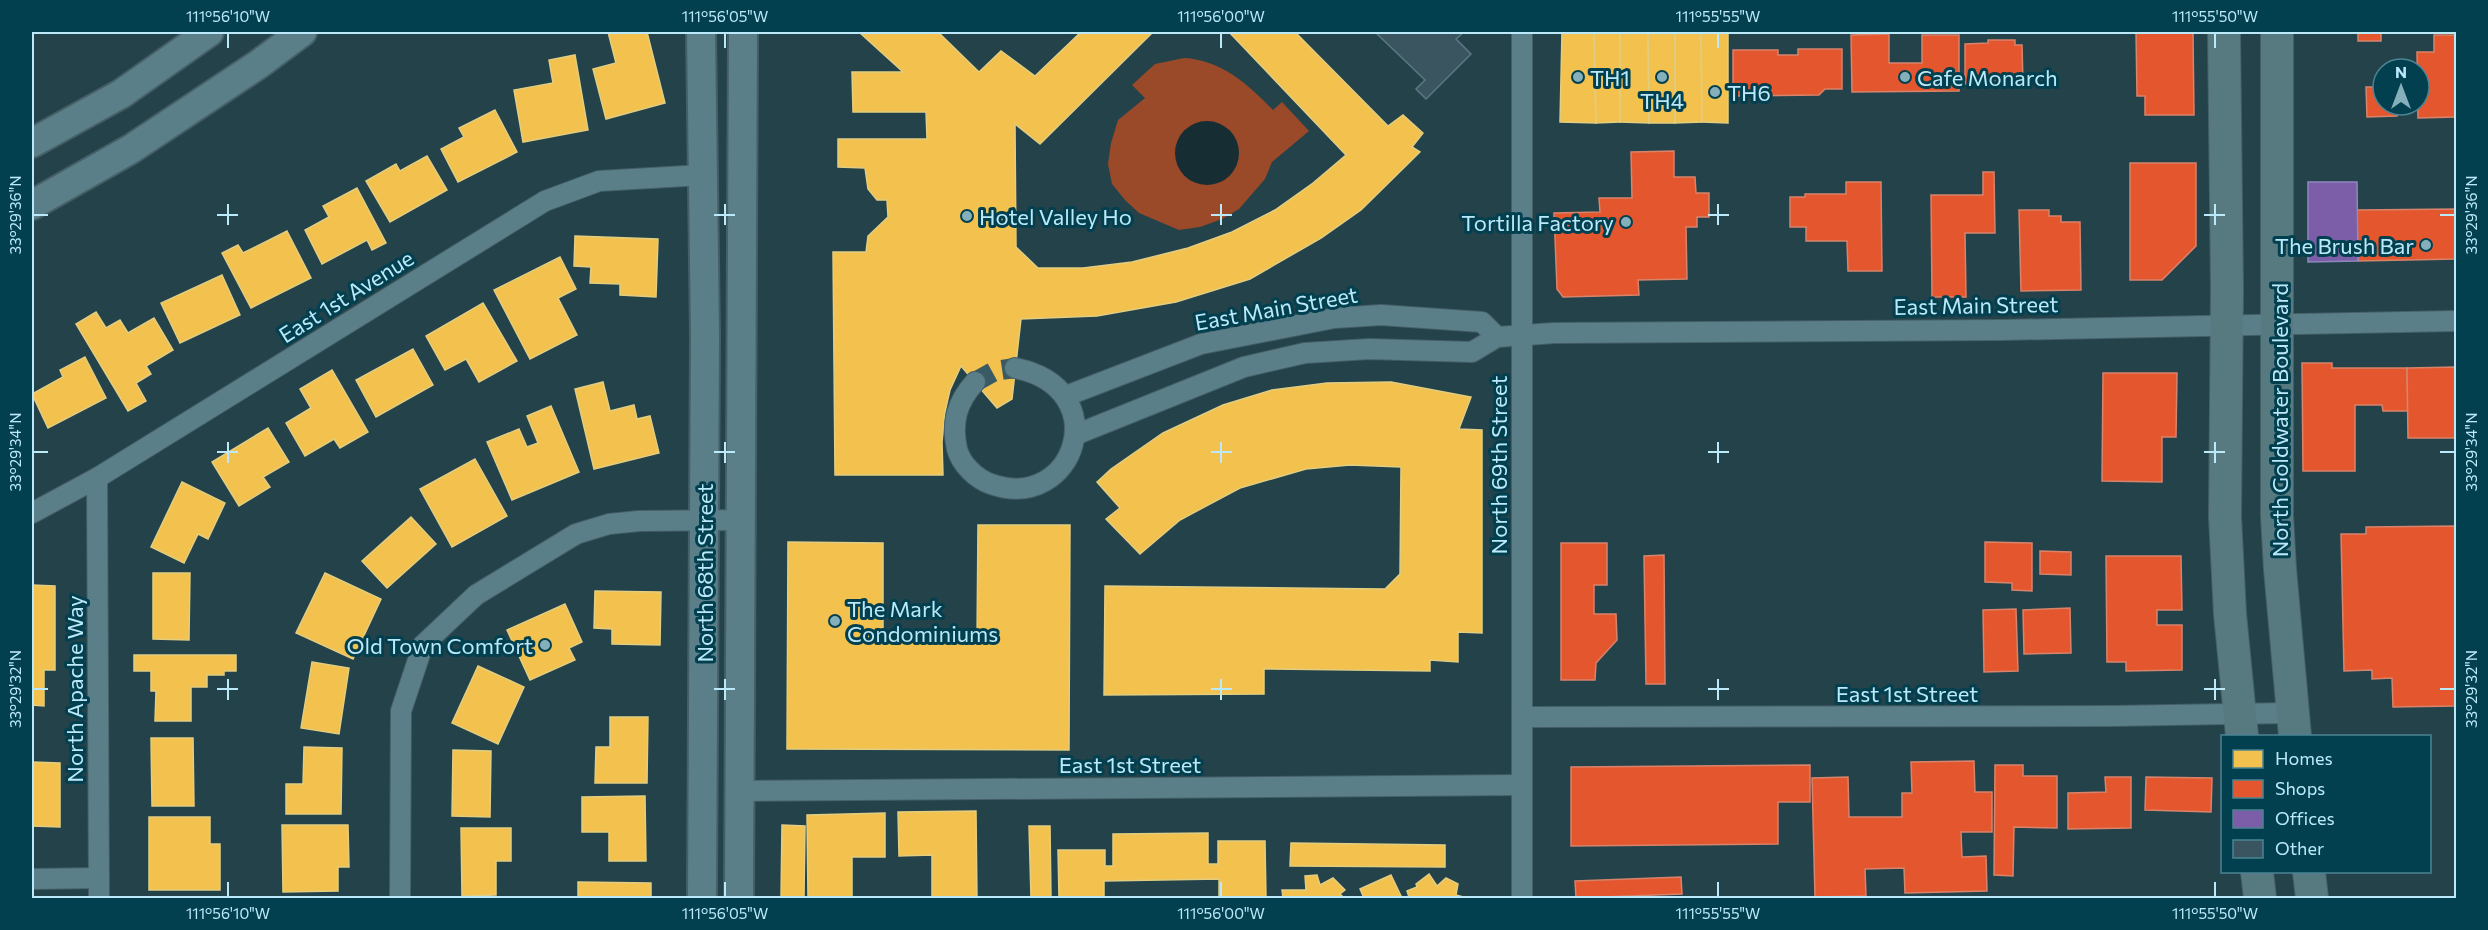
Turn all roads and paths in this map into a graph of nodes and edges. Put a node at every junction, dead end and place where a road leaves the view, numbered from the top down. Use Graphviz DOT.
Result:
graph roads {
  1 [pos="209,32"];
  2 [pos="302,32"];
  3 [pos="701,32"];
  4 [pos="743,32"];
  5 [pos="1522,32"];
  6 [pos="2224,32"];
  7 [pos="2277,32"];
  8 [pos="32,144"];
  9 [pos="703,175"];
  10 [pos="32,205"];
  11 [pos="705,316"];
  12 [pos="741,317"];
  13 [pos="2457,321"];
  14 [pos="2278,323"];
  15 [pos="2227,324"];
  16 [pos="1523,336"];
  17 [pos="1497,337"];
  18 [pos="1015,368"];
  19 [pos="975,382"];
  20 [pos="1066,396"];
  21 [pos="1075,435"];
  22 [pos="98,478"];
  23 [pos="32,513"];
  24 [pos="704,520"];
  25 [pos="741,520"];
  26 [pos="1522,717"];
  27 [pos="2241,725"];
  28 [pos="2294,725"];
  29 [pos="1522,784"];
  30 [pos="739,791"];
  31 [pos="2257,873"];
  32 [pos="2309,873"];
  33 [pos="99,878"];
  34 [pos="32,879"];
  35 [pos="99,898"];
  36 [pos="400,898"];
  37 [pos="702,898"];
  38 [pos="739,898"];
  39 [pos="1522,898"];
  40 [pos="2260,898"];
  41 [pos="2312,898"];
  1 -- 8 [label="main road"];
  2 -- 10 [label="main road"];
  3 -- 9 [label="main road, North 68th Street"];
  4 -- 12 [label="main road, North 68th Street"];
  5 -- 16 [label="street, North 69th Street"];
  6 -- 15 [label="main road"];
  7 -- 14 [label="main road, North Goldwater Boulevard"];
  9 -- 11 [label="main road, North 68th Street"];
  9 -- 22 [label="street, East 1st Avenue"];
  11 -- 12 [label="main road"];
  11 -- 24 [label="main road, North 68th Street"];
  12 -- 25 [label="main road, North 68th Street"];
  13 -- 14 [label="street, East Main Street"];
  14 -- 15 [label="street, East Main Street"];
  14 -- 28 [label="main road, North Goldwater Boulevard"];
  15 -- 16 [label="street, East Main Street"];
  15 -- 27 [label="main road"];
  16 -- 17 [label="street, East Main Street"];
  16 -- 26 [label="street, North 69th Street"];
  17 -- 20 [label="street, East Main Street"];
  17 -- 21 [label="street, East Main Street"];
  18 -- 20 [label="street"];
  19 -- 21 [label="street"];
  20 -- 21 [label="street"];
  22 -- 23 [label="street, East 1st Avenue"];
  22 -- 33 [label="street, North Apache Way"];
  24 -- 25 [label="street"];
  24 -- 36 [label="street"];
  24 -- 37 [label="main road, North 68th Street"];
  25 -- 30 [label="main road, North 68th Street"];
  26 -- 27 [label="street, East 1st Street"];
  26 -- 29 [label="street, North 69th Street"];
  27 -- 28 [label="street, East 1st Street"];
  29 -- 30 [label="street, East 1st Street"];
  29 -- 39 [label="street, North 69th Street"];
  30 -- 38 [label="main road, North 68th Street"];
  31 -- 40 [label="main road"];
  32 -- 41 [label="main road"];
  33 -- 34 [label="street"];
  33 -- 35 [label="street, North Apache Way"];
}
